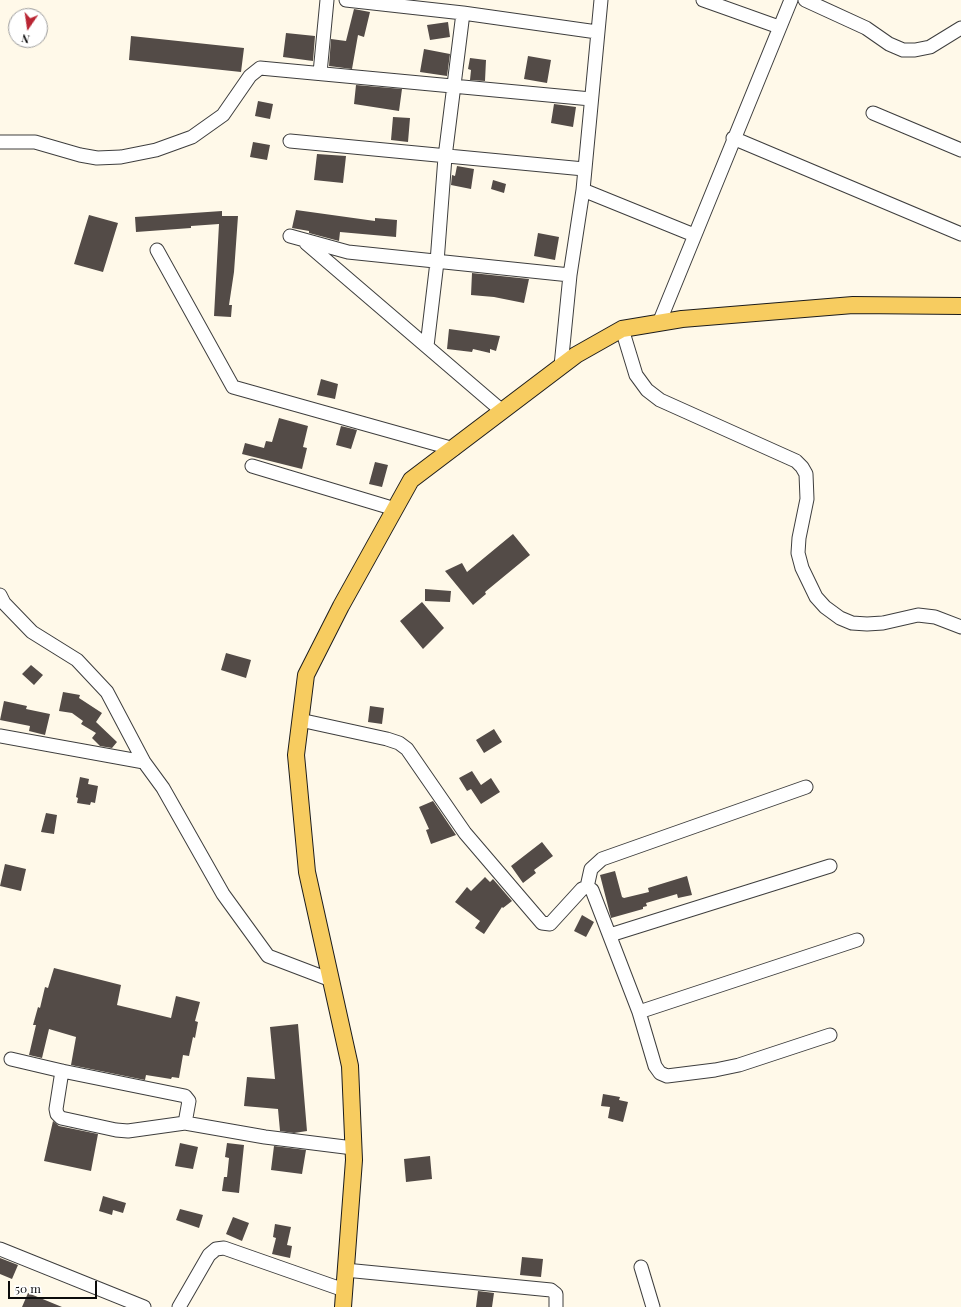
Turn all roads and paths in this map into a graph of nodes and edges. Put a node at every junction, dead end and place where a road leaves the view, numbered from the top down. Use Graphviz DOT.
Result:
graph roads {
  1 [pos="327,0"];
  2 [pos="346,0"];
  3 [pos="601,0"];
  4 [pos="703,0"];
  5 [pos="791,0"];
  6 [pos="805,0"];
  7 [pos="463,13"];
  8 [pos="779,27"];
  9 [pos="961,28"];
  10 [pos="597,32"];
  11 [pos="320,73"];
  12 [pos="454,86"];
  13 [pos="591,99"];
  14 [pos="873,113"];
  15 [pos="733,138"];
  16 [pos="290,141"];
  17 [pos="0,142"];
  18 [pos="961,150"];
  19 [pos="445,157"];
  20 [pos="584,169"];
  21 [pos="583,190"];
  22 [pos="961,234"];
  23 [pos="694,235"];
  24 [pos="157,250"];
  25 [pos="436,262"];
  26 [pos="570,275"];
  27 [pos="961,306"];
  28 [pos="659,323"];
  29 [pos="622,329"];
  30 [pos="427,346"];
  31 [pos="561,366"];
  32 [pos="502,411"];
  33 [pos="454,449"];
  34 [pos="252,466"];
  35 [pos="395,508"];
  36 [pos="1,602"];
  37 [pos="961,627"];
  38 [pos="300,720"];
  39 [pos="0,736"];
  40 [pos="144,762"];
  41 [pos="806,787"];
  42 [pos="830,866"];
  43 [pos="587,887"];
  44 [pos="610,935"];
  45 [pos="857,940"];
  46 [pos="331,980"];
  47 [pos="639,1012"];
  48 [pos="830,1036"];
  49 [pos="11,1059"];
  50 [pos="62,1071"];
  51 [pos="185,1124"];
  52 [pos="353,1148"];
  53 [pos="0,1249"];
  54 [pos="641,1267"];
  55 [pos="346,1270"];
  56 [pos="344,1290"];
  57 [pos="144,1307"];
  58 [pos="179,1307"];
  59 [pos="343,1307"];
  60 [pos="556,1307"];
  61 [pos="653,1307"];
  1 -- 11 [label="street"];
  2 -- 7 [label="street"];
  3 -- 10 [label="street"];
  4 -- 8 [label="street"];
  5 -- 8 [label="street"];
  6 -- 9 [label="street"];
  7 -- 10 [label="street"];
  7 -- 12 [label="street"];
  8 -- 15 [label="street"];
  10 -- 13 [label="street"];
  11 -- 12 [label="street"];
  11 -- 17 [label="street"];
  12 -- 13 [label="street"];
  12 -- 19 [label="street"];
  13 -- 20 [label="street"];
  14 -- 18 [label="street"];
  15 -- 22 [label="street"];
  15 -- 23 [label="street"];
  16 -- 19 [label="street"];
  19 -- 20 [label="street"];
  19 -- 25 [label="street"];
  20 -- 21 [label="street"];
  21 -- 23 [label="street"];
  21 -- 26 [label="street"];
  23 -- 28 [label="street"];
  24 -- 33 [label="street"];
  25 -- 26 [label="street"];
  25 -- 30 [label="street"];
  25 -- 30 [label="street"];
  26 -- 31 [label="street"];
  27 -- 28 [label="main road"];
  28 -- 29 [label="main road"];
  29 -- 31 [label="main road"];
  29 -- 37 [label="street"];
  30 -- 32 [label="street"];
  31 -- 32 [label="main road"];
  32 -- 33 [label="main road"];
  33 -- 35 [label="main road"];
  34 -- 35 [label="street"];
  35 -- 38 [label="main road"];
  36 -- 40 [label="street"];
  38 -- 43 [label="street"];
  38 -- 46 [label="main road"];
  39 -- 40 [label="street"];
  40 -- 46 [label="street"];
  41 -- 43 [label="street"];
  42 -- 44 [label="street"];
  43 -- 44 [label="street"];
  44 -- 47 [label="street"];
  45 -- 47 [label="street"];
  46 -- 52 [label="main road"];
  47 -- 48 [label="street"];
  49 -- 50 [label="street"];
  50 -- 51 [label="street"];
  50 -- 51 [label="street"];
  51 -- 52 [label="street"];
  52 -- 55 [label="main road"];
  53 -- 57 [label="street"];
  54 -- 61 [label="street"];
  55 -- 56 [label="main road"];
  55 -- 60 [label="street"];
  56 -- 58 [label="street"];
  56 -- 59 [label="main road"];
}
